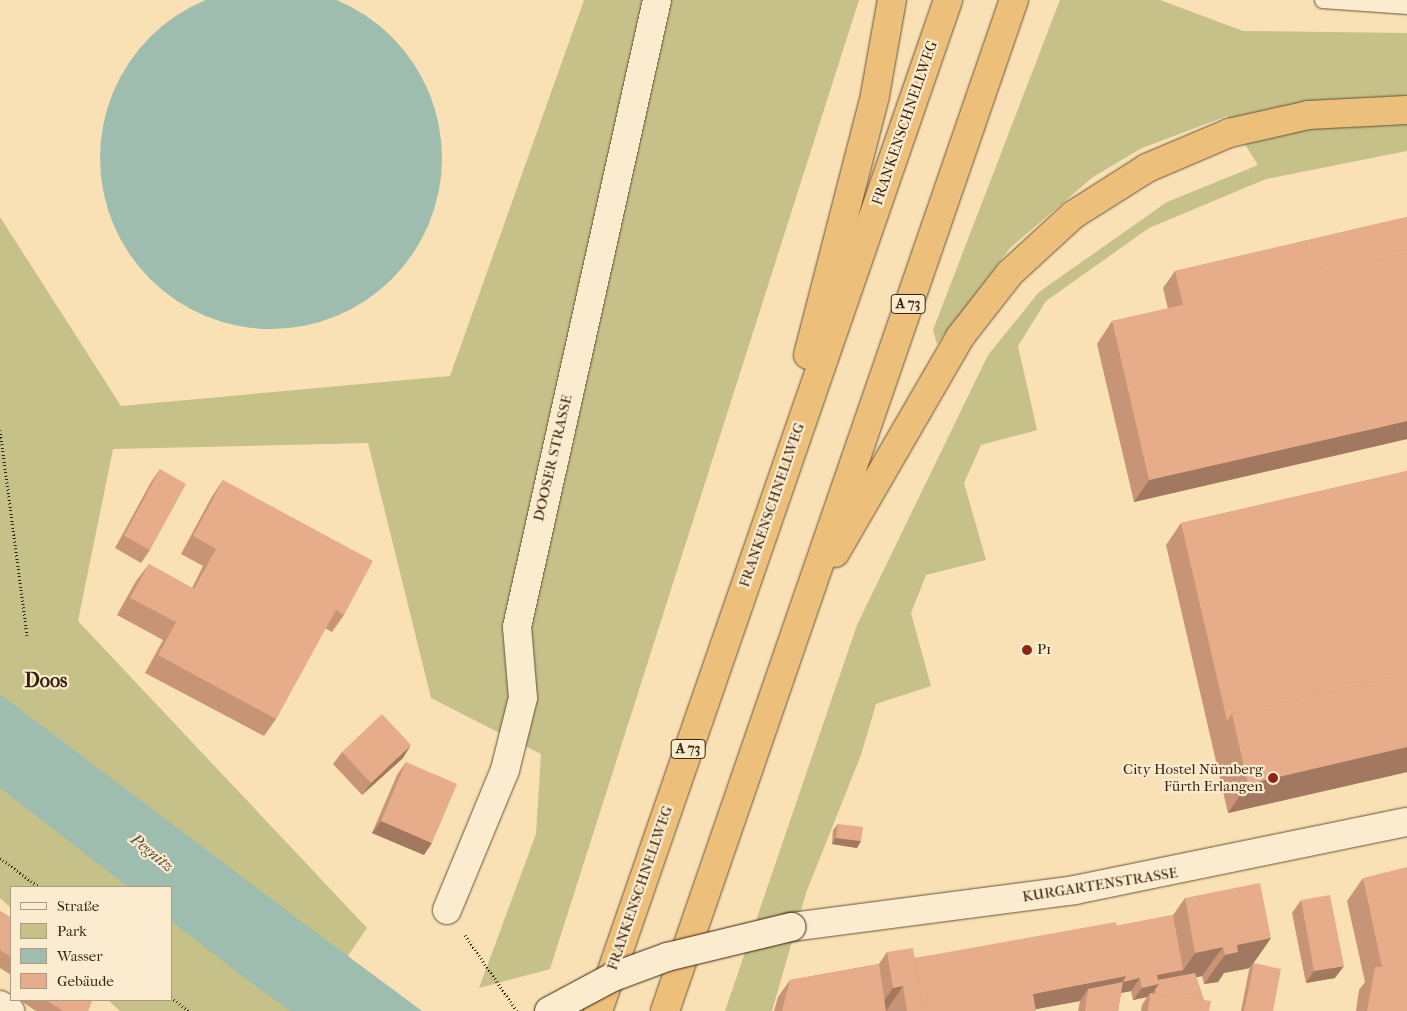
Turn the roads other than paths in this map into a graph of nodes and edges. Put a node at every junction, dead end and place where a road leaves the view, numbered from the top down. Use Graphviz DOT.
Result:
graph roads {
  1 [pos="657,0"];
  2 [pos="892,0"];
  3 [pos="948,0"];
  4 [pos="1014,0"];
  5 [pos="1322,0"];
  6 [pos="1407,6"];
  7 [pos="1407,110"];
  8 [pos="778,488"];
  9 [pos="804,609"];
  10 [pos="1407,822"];
  11 [pos="448,910"];
  12 [pos="0,1005"];
  13 [pos="10,1011"];
  14 [pos="549,1011"];
  15 [pos="598,1011"];
  16 [pos="665,1011"];
  1 -- 11 [label="street, DOOSER STRASSE"];
  2 -- 8 [label="highway"];
  3 -- 8 [label="highway, FRANKENSCHNELLWEG / A 73"];
  4 -- 9 [label="highway, A 73"];
  5 -- 6 [label="lane"];
  7 -- 9 [label="highway"];
  8 -- 15 [label="highway, FRANKENSCHNELLWEG / A 73"];
  9 -- 16 [label="highway, A 73"];
  10 -- 14 [label="street, KURGARTENSTRASSE, bridge"];
  12 -- 13 [label="street"];
}
